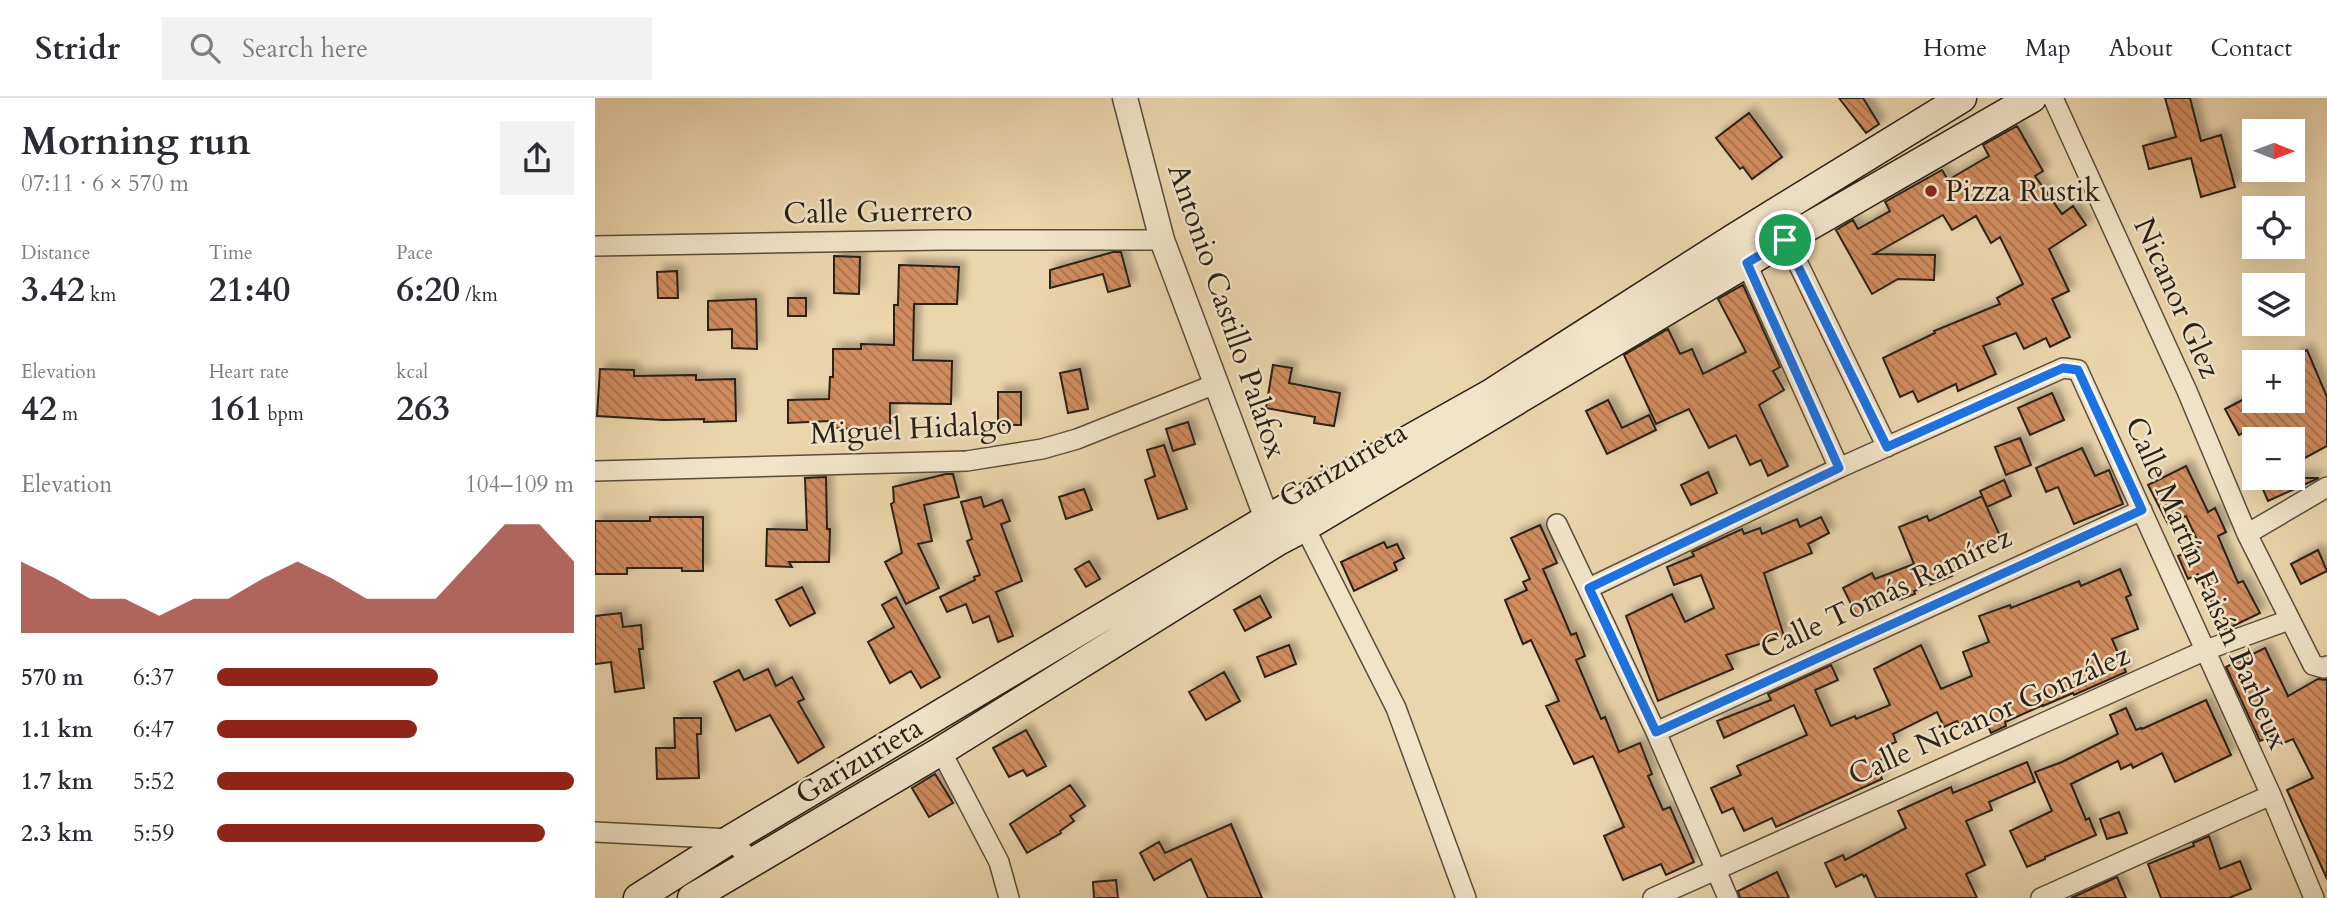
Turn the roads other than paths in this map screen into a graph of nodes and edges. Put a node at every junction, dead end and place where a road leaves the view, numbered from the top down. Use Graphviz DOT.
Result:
graph roads {
  1 [pos="1125,98"];
  2 [pos="1962,98"];
  3 [pos="2032,98"];
  4 [pos="2053,98"];
  5 [pos="1774,214"];
  6 [pos="1734,238"];
  7 [pos="1162,240"];
  8 [pos="1785,240"];
  9 [pos="595,246"];
  10 [pos="1747,263"];
  11 [pos="1218,383"];
  12 [pos="1887,447"];
  13 [pos="1839,468"];
  14 [pos="595,471"];
  15 [pos="2327,487"];
  16 [pos="2142,510"];
  17 [pos="1299,516"];
  18 [pos="1557,524"];
  19 [pos="1273,530"];
  20 [pos="2248,534"];
  21 [pos="1589,588"];
  22 [pos="2289,620"];
  23 [pos="2206,650"];
  24 [pos="2325,667"];
  25 [pos="1656,732"];
  26 [pos="941,751"];
  27 [pos="2271,795"];
  28 [pos="595,832"];
  29 [pos="731,839"];
  30 [pos="753,863"];
  31 [pos="1716,870"];
  32 [pos="638,898"];
  33 [pos="692,898"];
  34 [pos="1009,898"];
  35 [pos="1467,898"];
  36 [pos="1653,898"];
  37 [pos="1728,898"];
  38 [pos="2042,898"];
  39 [pos="2314,898"];
  1 -- 7 [label="street, Antonio Castillo Palafox"];
  2 -- 5 [label="main road, Garizurieta"];
  3 -- 8 [label="main road, Garizurieta"];
  4 -- 20 [label="street, Nicanor Glez"];
  5 -- 6 [label="main road, Garizurieta"];
  5 -- 8 [label="street"];
  6 -- 10 [label="street"];
  6 -- 17 [label="main road, Garizurieta"];
  7 -- 9 [label="street, Calle Guerrero"];
  7 -- 11 [label="street, Antonio Castillo Palafox"];
  8 -- 10 [label="main road, Garizurieta"];
  8 -- 12 [label="street"];
  10 -- 13 [label="street"];
  10 -- 17 [label="main road, Garizurieta"];
  11 -- 14 [label="street, Miguel Hidalgo"];
  11 -- 19 [label="street, Antonio Castillo Palafox"];
  12 -- 13 [label="street"];
  12 -- 16 [label="street, Calle Martín Faisán Barbeux"];
  13 -- 21 [label="street"];
  15 -- 20 [label="street"];
  16 -- 23 [label="street, Calle Martín Faisán Barbeux"];
  16 -- 25 [label="street, Calle Tomás Ramírez"];
  17 -- 19 [label="main road, Garizurieta"];
  17 -- 35 [label="street"];
  18 -- 21 [label="street"];
  19 -- 26 [label="main road, Garizurieta"];
  19 -- 29 [label="main road, Garizurieta"];
  20 -- 22 [label="street, Nicanor Glez"];
  21 -- 25 [label="street"];
  22 -- 23 [label="street, Calle Nicanor González"];
  22 -- 24 [label="street, Nicanor Glez"];
  23 -- 27 [label="street, Calle Martín Faisán Barbeux"];
  23 -- 31 [label="street, Calle Nicanor González"];
  25 -- 31 [label="street"];
  26 -- 30 [label="main road, Garizurieta"];
  26 -- 34 [label="street"];
  27 -- 38 [label="street"];
  27 -- 39 [label="street, Calle Martín Faisán Barbeux"];
  28 -- 29 [label="street"];
  29 -- 30 [label="street"];
  29 -- 32 [label="main road, Garizurieta"];
  30 -- 33 [label="main road, Garizurieta"];
  31 -- 36 [label="street, Calle Nicanor González"];
  31 -- 37 [label="street"];
}
